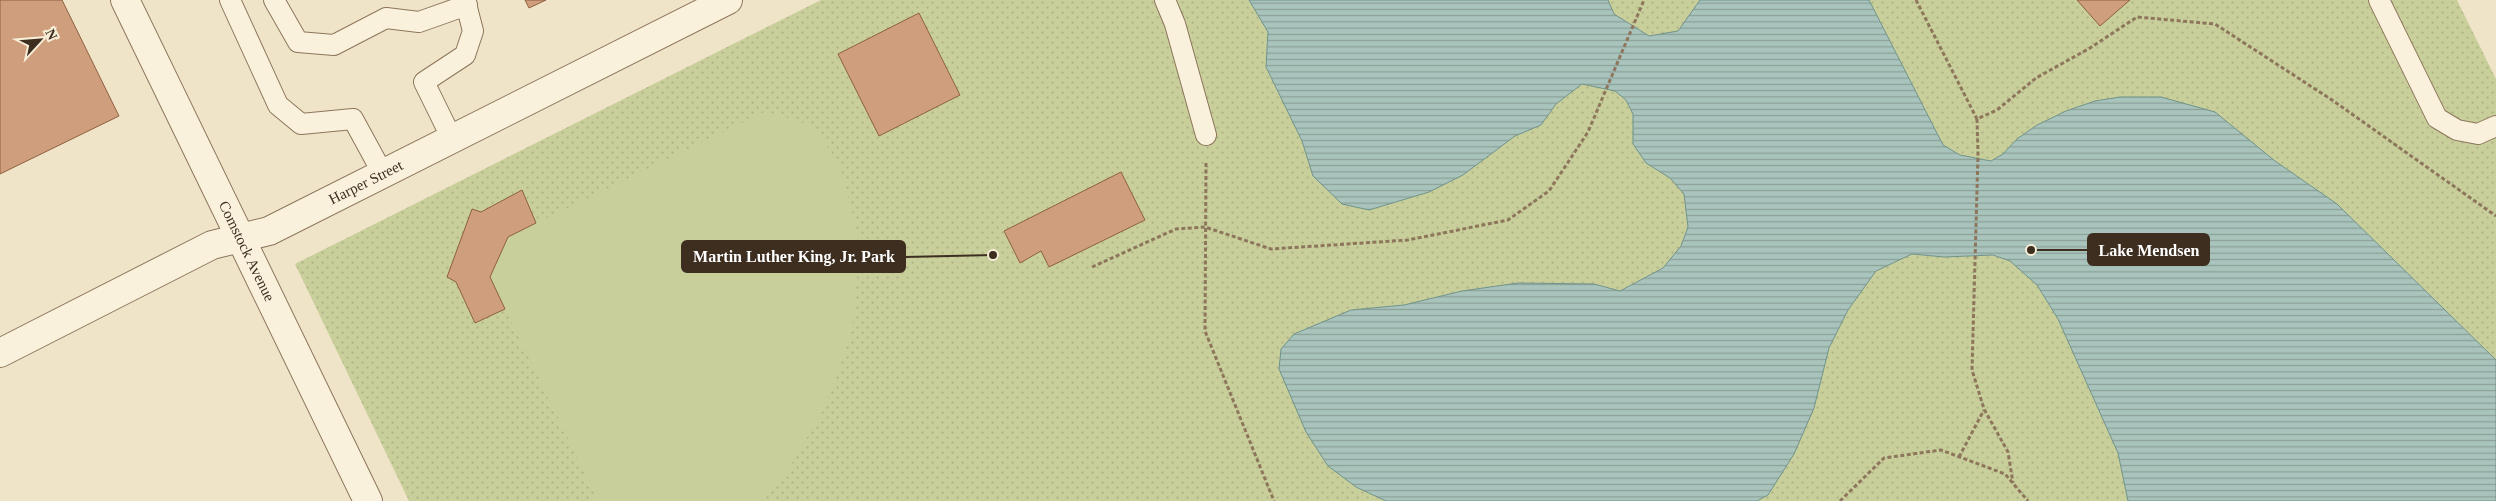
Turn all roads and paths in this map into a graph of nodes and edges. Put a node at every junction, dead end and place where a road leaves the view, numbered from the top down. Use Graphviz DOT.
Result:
graph roads {
  1 [pos="125,0"];
  2 [pos="230,0"];
  3 [pos="274,0"];
  4 [pos="728,0"];
  5 [pos="1165,0"];
  6 [pos="1644,0"];
  7 [pos="1916,0"];
  8 [pos="2379,0"];
  9 [pos="466,2"];
  10 [pos="1976,119"];
  11 [pos="2496,126"];
  12 [pos="1206,135"];
  13 [pos="452,139"];
  14 [pos="383,174"];
  15 [pos="2496,216"];
  16 [pos="1205,227"];
  17 [pos="240,239"];
  18 [pos="1092,268"];
  19 [pos="0,353"];
  20 [pos="1984,409"];
  21 [pos="1959,456"];
  22 [pos="2012,483"];
  23 [pos="368,501"];
  24 [pos="1274,501"];
  25 [pos="1840,501"];
  26 [pos="2028,501"];
  1 -- 17 [label="street, Comstock Avenue"];
  2 -- 14 [label="lane"];
  3 -- 9 [label="lane"];
  4 -- 13 [label="street, Harper Street"];
  5 -- 12 [label="lane"];
  6 -- 16 [label="path"];
  7 -- 10 [label="path"];
  8 -- 11 [label="lane"];
  9 -- 13 [label="lane"];
  10 -- 15 [label="path"];
  10 -- 20 [label="path"];
  12 -- 16 [label="path"];
  13 -- 14 [label="street, Harper Street"];
  14 -- 17 [label="street, Harper Street"];
  16 -- 18 [label="path"];
  16 -- 24 [label="path"];
  17 -- 19 [label="street, Harper Street"];
  17 -- 23 [label="street, Comstock Avenue"];
  20 -- 21 [label="path"];
  20 -- 22 [label="path"];
  21 -- 22 [label="path"];
  21 -- 25 [label="path"];
  22 -- 26 [label="path"];
}
